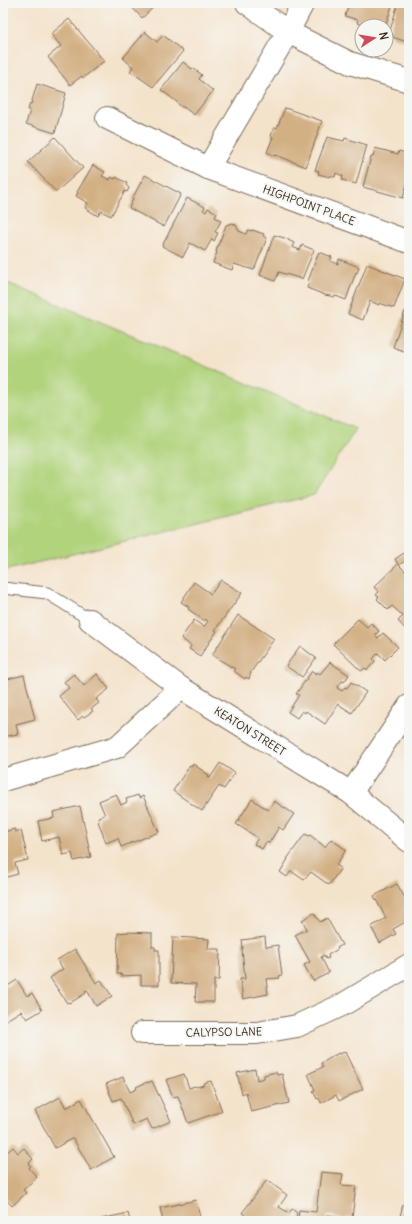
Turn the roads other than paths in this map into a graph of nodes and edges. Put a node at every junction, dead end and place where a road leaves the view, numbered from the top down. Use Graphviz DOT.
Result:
graph roads {
  1 [pos="247,3"];
  2 [pos="303,3"];
  3 [pos="288,32"];
  4 [pos="409,81"];
  5 [pos="107,118"];
  6 [pos="208,168"];
  7 [pos="409,242"];
  8 [pos="3,588"];
  9 [pos="90,620"];
  10 [pos="181,688"];
  11 [pos="409,706"];
  12 [pos="3,780"];
  13 [pos="351,793"];
  14 [pos="409,842"];
  15 [pos="409,965"];
  16 [pos="142,1033"];
  1 -- 3 [label="street"];
  2 -- 3 [label="street"];
  3 -- 4 [label="street"];
  3 -- 6 [label="street"];
  5 -- 6 [label="street, HIGHPOINT PLACE"];
  6 -- 7 [label="street, HIGHPOINT PLACE"];
  8 -- 9 [label="lane"];
  9 -- 10 [label="street, KEATON STREET"];
  10 -- 12 [label="street"];
  10 -- 13 [label="street, KEATON STREET"];
  11 -- 13 [label="street"];
  13 -- 14 [label="street, KEATON STREET"];
  15 -- 16 [label="street, CALYPSO LANE"];
}
